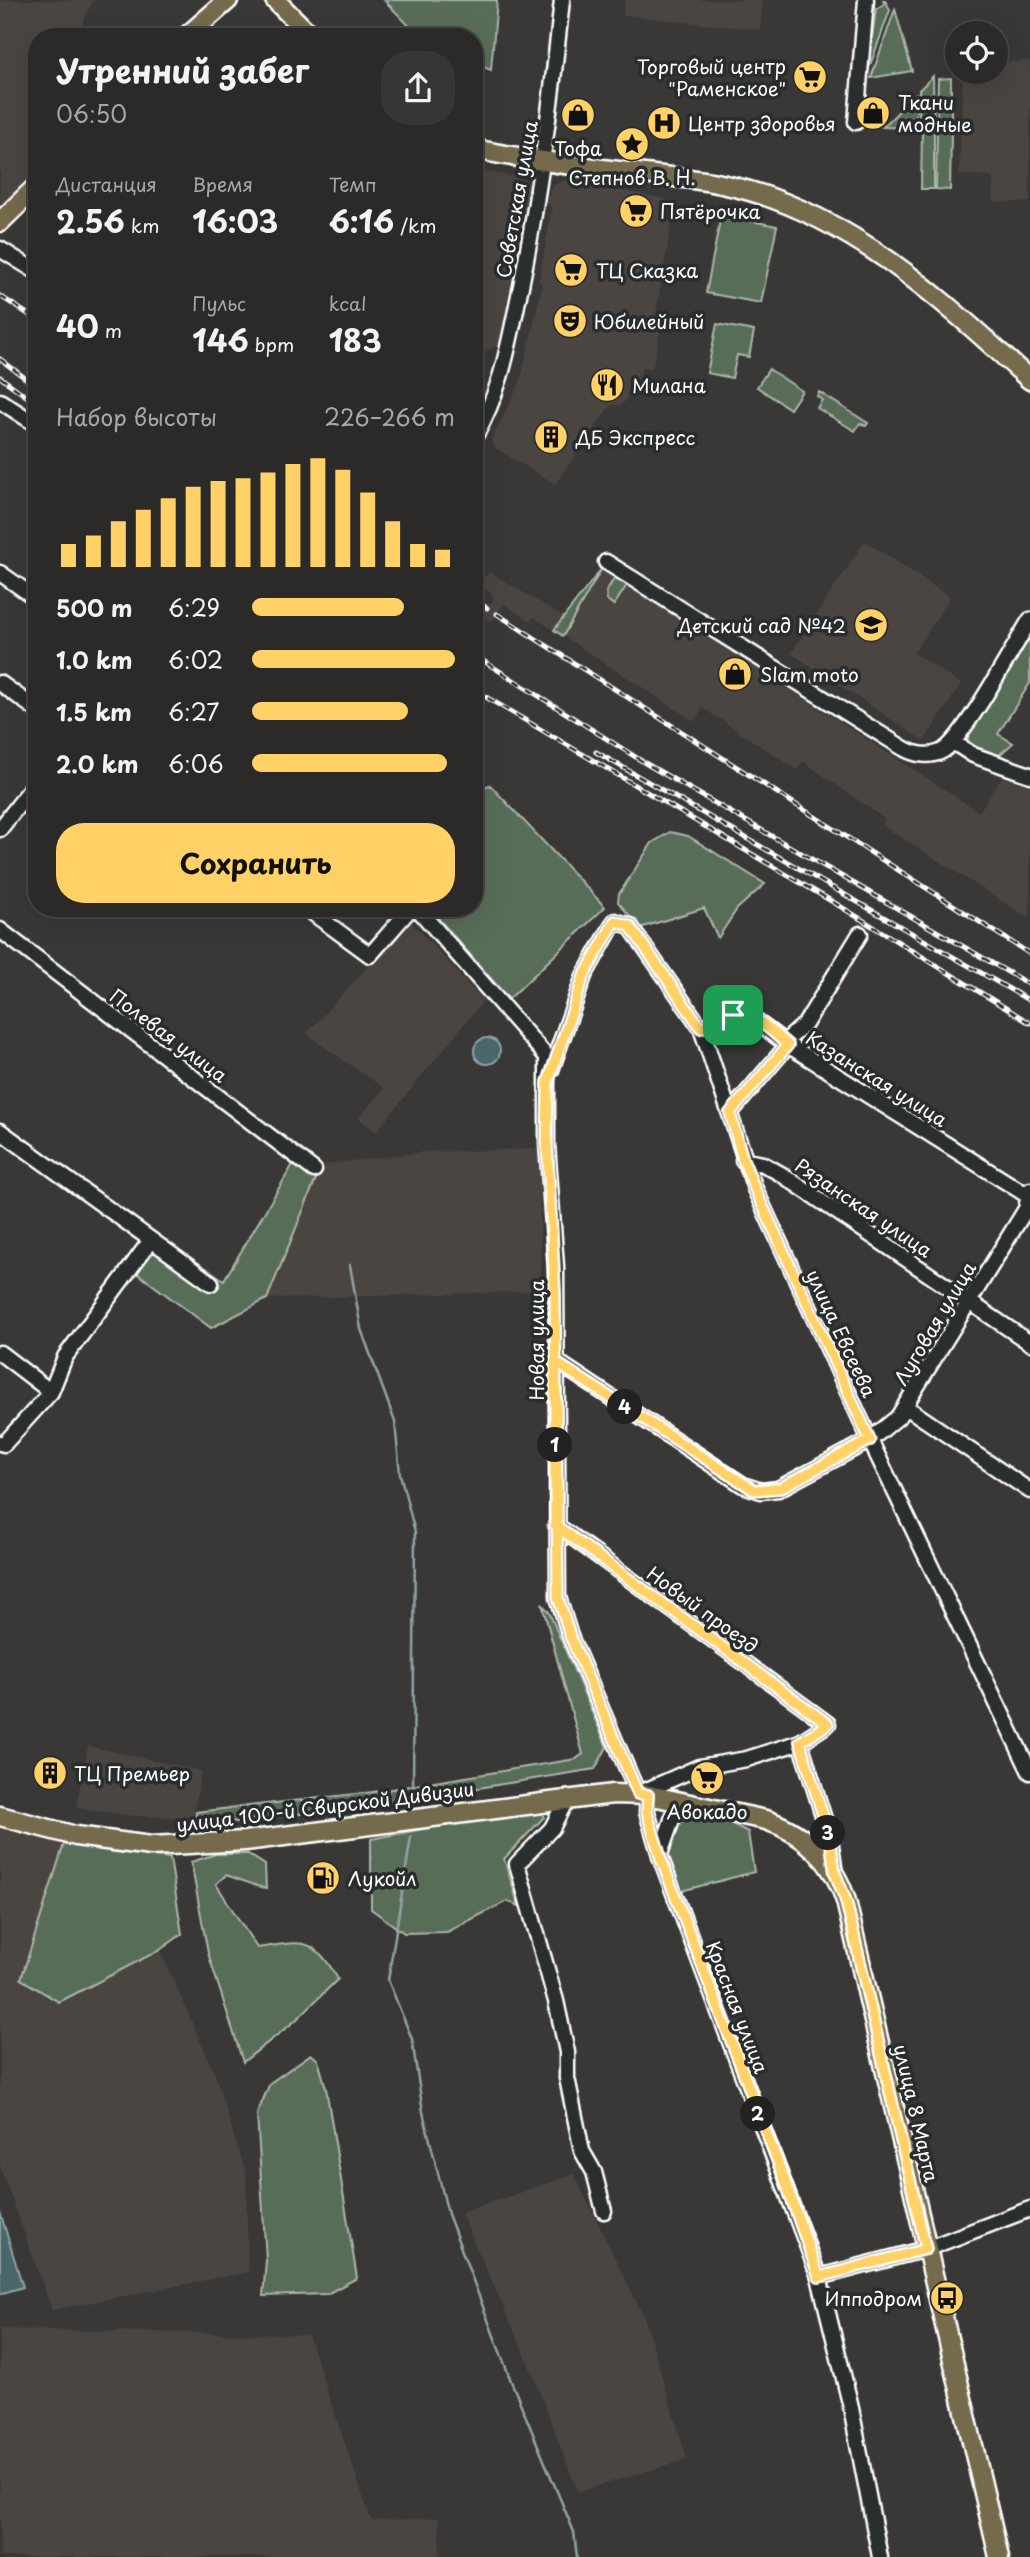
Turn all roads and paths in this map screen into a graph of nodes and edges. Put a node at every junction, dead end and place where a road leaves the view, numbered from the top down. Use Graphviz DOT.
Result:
graph roads {
  1 [pos="229,0"];
  2 [pos="275,0"];
  3 [pos="562,0"];
  4 [pos="866,0"];
  5 [pos="196,28"];
  6 [pos="303,28"];
  7 [pos="856,122"];
  8 [pos="483,151"];
  9 [pos="544,162"];
  10 [pos="28,195"];
  11 [pos="0,222"];
  12 [pos="0,248"];
  13 [pos="28,266"];
  14 [pos="1030,380"];
  15 [pos="0,401"];
  16 [pos="28,419"];
  17 [pos="483,423"];
  18 [pos="607,562"];
  19 [pos="0,573"];
  20 [pos="28,593"];
  21 [pos="1030,620"];
  22 [pos="0,683"];
  23 [pos="28,703"];
  24 [pos="953,742"];
  25 [pos="1030,775"];
  26 [pos="28,793"];
  27 [pos="0,829"];
  28 [pos="318,917"];
  29 [pos="403,917"];
  30 [pos="425,917"];
  31 [pos="0,930"];
  32 [pos="860,934"];
  33 [pos="701,1028"];
  34 [pos="788,1045"];
  35 [pos="548,1082"];
  36 [pos="730,1113"];
  37 [pos="0,1131"];
  38 [pos="743,1160"];
  39 [pos="314,1170"];
  40 [pos="1029,1194"];
  41 [pos="151,1240"];
  42 [pos="211,1283"];
  43 [pos="970,1302"];
  44 [pos="1030,1343"];
  45 [pos="0,1353"];
  46 [pos="555,1362"];
  47 [pos="51,1392"];
  48 [pos="906,1407"];
  49 [pos="870,1440"];
  50 [pos="0,1443"];
  51 [pos="1030,1491"];
  52 [pos="555,1525"];
  53 [pos="800,1742"];
  54 [pos="1030,1772"];
  55 [pos="648,1795"];
  56 [pos="567,1798"];
  57 [pos="679,1800"];
  58 [pos="0,1816"];
  59 [pos="660,1854"];
  60 [pos="835,1873"];
  61 [pos="1030,2209"];
  62 [pos="604,2211"];
  63 [pos="926,2249"];
  64 [pos="819,2277"];
  65 [pos="880,2557"];
  66 [pos="999,2557"];
  1 -- 5 [label="main road"];
  2 -- 6 [label="main road"];
  3 -- 9 [label="street, Советская улица"];
  4 -- 7 [label="street"];
  8 -- 9 [label="main road"];
  9 -- 14 [label="main road"];
  9 -- 17 [label="street, Советская улица"];
  10 -- 11 [label="main road"];
  12 -- 13 [label="street"];
  15 -- 16 [label="street"];
  18 -- 24 [label="street"];
  19 -- 20 [label="street"];
  21 -- 24 [label="street"];
  22 -- 23 [label="street"];
  24 -- 25 [label="street"];
  26 -- 27 [label="street"];
  28 -- 29 [label="street"];
  30 -- 35 [label="street"];
  31 -- 39 [label="street, Полевая улица"];
  32 -- 34 [label="street"];
  33 -- 34 [label="street, Казанская улица"];
  33 -- 35 [label="street, улица Евсеева"];
  33 -- 36 [label="street, улица Евсеева"];
  34 -- 36 [label="street"];
  34 -- 40 [label="street, Казанская улица"];
  35 -- 46 [label="street, Новая улица"];
  36 -- 38 [label="street, улица Евсеева"];
  37 -- 41 [label="street"];
  38 -- 43 [label="street, Рязанская улица"];
  38 -- 49 [label="street, улица Евсеева"];
  40 -- 43 [label="street, Луговая улица"];
  41 -- 42 [label="street"];
  41 -- 47 [label="street"];
  43 -- 44 [label="street, Рязанская улица"];
  43 -- 48 [label="street, Луговая улица"];
  45 -- 47 [label="street"];
  46 -- 49 [label="street, Луговая улица"];
  46 -- 52 [label="street, Новая улица"];
  47 -- 50 [label="street"];
  48 -- 49 [label="street, Луговая улица"];
  48 -- 51 [label="street"];
  49 -- 54 [label="street, улица Евсеева"];
  52 -- 53 [label="street, Новый проезд"];
  52 -- 55 [label="street, Новая улица"];
  53 -- 55 [label="street"];
  53 -- 60 [label="street"];
  55 -- 56 [label="main road, улица 100-й Свирской Дивизии"];
  55 -- 57 [label="main road, улица 8 Марта"];
  55 -- 59 [label="street, Красная улица"];
  56 -- 58 [label="main road, улица 100-й Свирской Дивизии"];
  56 -- 62 [label="street"];
  57 -- 59 [label="street"];
  57 -- 60 [label="main road, улица 8 Марта"];
  59 -- 64 [label="street, Красная улица"];
  60 -- 63 [label="main road, улица 8 Марта"];
  61 -- 63 [label="street"];
  63 -- 64 [label="street"];
  63 -- 66 [label="main road, улица 8 Марта"];
  64 -- 65 [label="street, Красная улица"];
}
